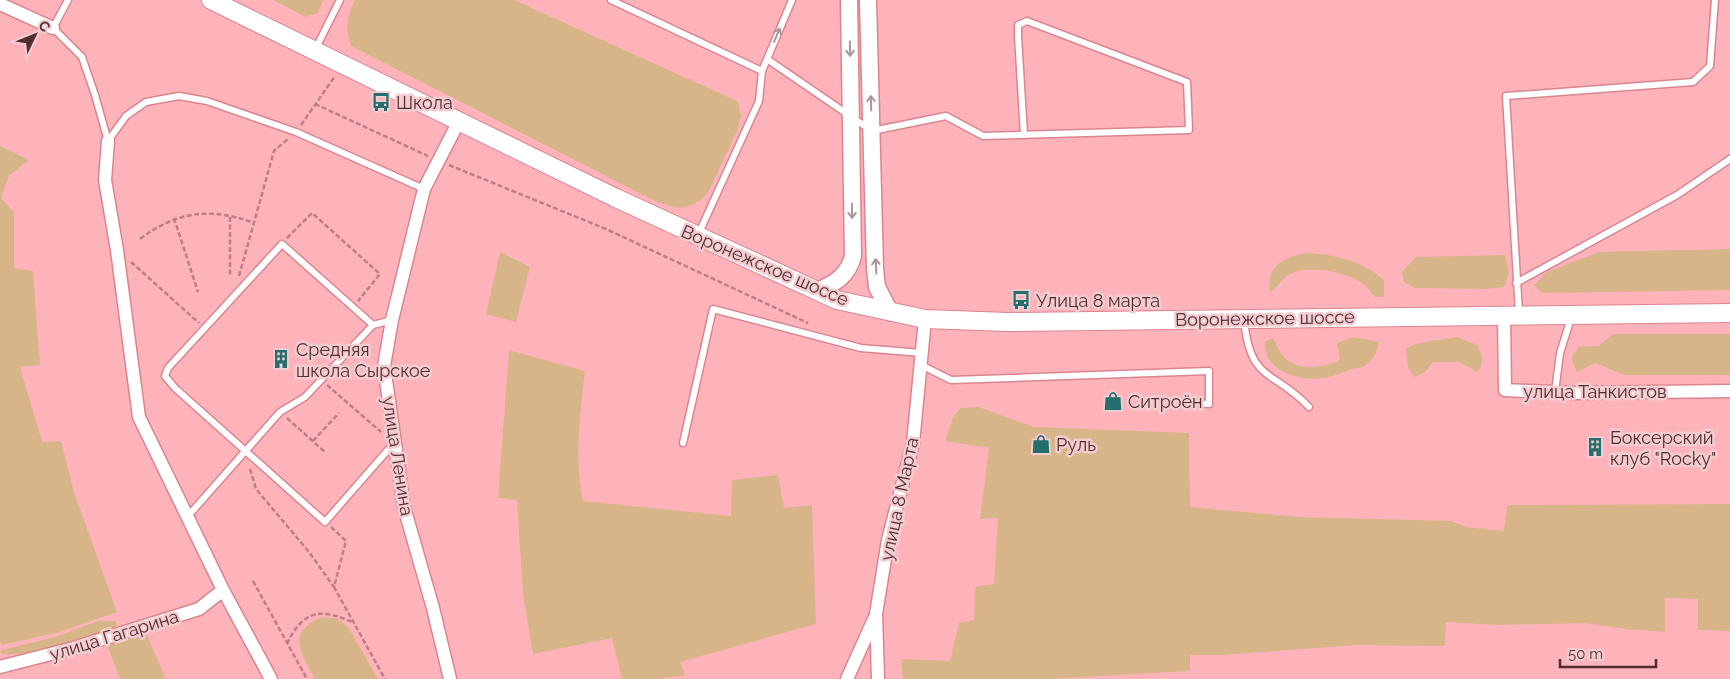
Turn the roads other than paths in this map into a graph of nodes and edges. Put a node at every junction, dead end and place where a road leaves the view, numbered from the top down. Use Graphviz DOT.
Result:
graph roads {
  1 [pos="68,0"];
  2 [pos="211,0"];
  3 [pos="340,0"];
  4 [pos="611,0"];
  5 [pos="792,0"];
  6 [pos="849,0"];
  7 [pos="868,0"];
  8 [pos="1716,0"];
  9 [pos="0,4"];
  10 [pos="53,28"];
  11 [pos="315,51"];
  12 [pos="767,60"];
  13 [pos="762,70"];
  14 [pos="851,116"];
  15 [pos="459,121"];
  16 [pos="872,131"];
  17 [pos="1024,135"];
  18 [pos="108,141"];
  19 [pos="1730,159"];
  20 [pos="424,189"];
  21 [pos="698,236"];
  22 [pos="1516,283"];
  23 [pos="818,291"];
  24 [pos="890,312"];
  25 [pos="1730,312"];
  26 [pos="1572,314"];
  27 [pos="1512,315"];
  28 [pos="1244,318"];
  29 [pos="925,319"];
  30 [pos="392,320"];
  31 [pos="373,325"];
  32 [pos="921,359"];
  33 [pos="1730,390"];
  34 [pos="1554,392"];
  35 [pos="1188,403"];
  36 [pos="1309,407"];
  37 [pos="394,440"];
  38 [pos="683,443"];
  39 [pos="245,452"];
  40 [pos="188,516"];
  41 [pos="223,590"];
  42 [pos="876,614"];
  43 [pos="0,666"];
  44 [pos="271,679"];
  45 [pos="450,679"];
  46 [pos="847,679"];
  47 [pos="878,679"];
  1 -- 10 [label="lane"];
  2 -- 11 [label="main road, Воронежское шоссе"];
  3 -- 11 [label="lane"];
  4 -- 13 [label="lane"];
  12 -- 5 [label="lane, one-way"];
  6 -- 14 [label="street, one-way"];
  16 -- 7 [label="street, one-way"];
  8 -- 22 [label="lane"];
  9 -- 10 [label="street"];
  10 -- 18 [label="lane"];
  11 -- 15 [label="main road, Воронежское шоссе"];
  12 -- 13 [label="lane"];
  12 -- 14 [label="lane"];
  13 -- 21 [label="lane"];
  14 -- 16 [label="lane"];
  14 -- 23 [label="street, one-way"];
  15 -- 20 [label="street, улица Ленина"];
  15 -- 21 [label="main road, Воронежское шоссе"];
  16 -- 17 [label="lane"];
  24 -- 16 [label="street, one-way"];
  17 -- 17 [label="lane"];
  18 -- 20 [label="lane"];
  18 -- 40 [label="street"];
  19 -- 22 [label="lane"];
  20 -- 30 [label="street, улица Ленина"];
  21 -- 23 [label="main road, Воронежское шоссе"];
  22 -- 27 [label="lane"];
  23 -- 24 [label="main road, Воронежское шоссе"];
  24 -- 29 [label="main road, Воронежское шоссе"];
  25 -- 26 [label="main road, Воронежское шоссе"];
  26 -- 27 [label="main road, Воронежское шоссе"];
  26 -- 34 [label="lane"];
  27 -- 28 [label="main road, Воронежское шоссе"];
  27 -- 34 [label="street, улица Танкистов"];
  28 -- 29 [label="main road, Воронежское шоссе"];
  28 -- 36 [label="lane"];
  29 -- 32 [label="street, улица 8 Марта"];
  30 -- 31 [label="lane"];
  30 -- 37 [label="street, улица Ленина"];
  31 -- 39 [label="lane"];
  31 -- 39 [label="lane"];
  32 -- 35 [label="lane"];
  32 -- 38 [label="lane"];
  32 -- 42 [label="street, улица 8 Марта"];
  33 -- 34 [label="street, улица Танкистов"];
  37 -- 39 [label="lane"];
  37 -- 45 [label="street, улица Ленина"];
  39 -- 40 [label="lane"];
  40 -- 41 [label="street"];
  41 -- 43 [label="street, улица Гагарина"];
  41 -- 44 [label="street"];
  42 -- 46 [label="street"];
  42 -- 47 [label="street, улица 8 Марта"];
}
